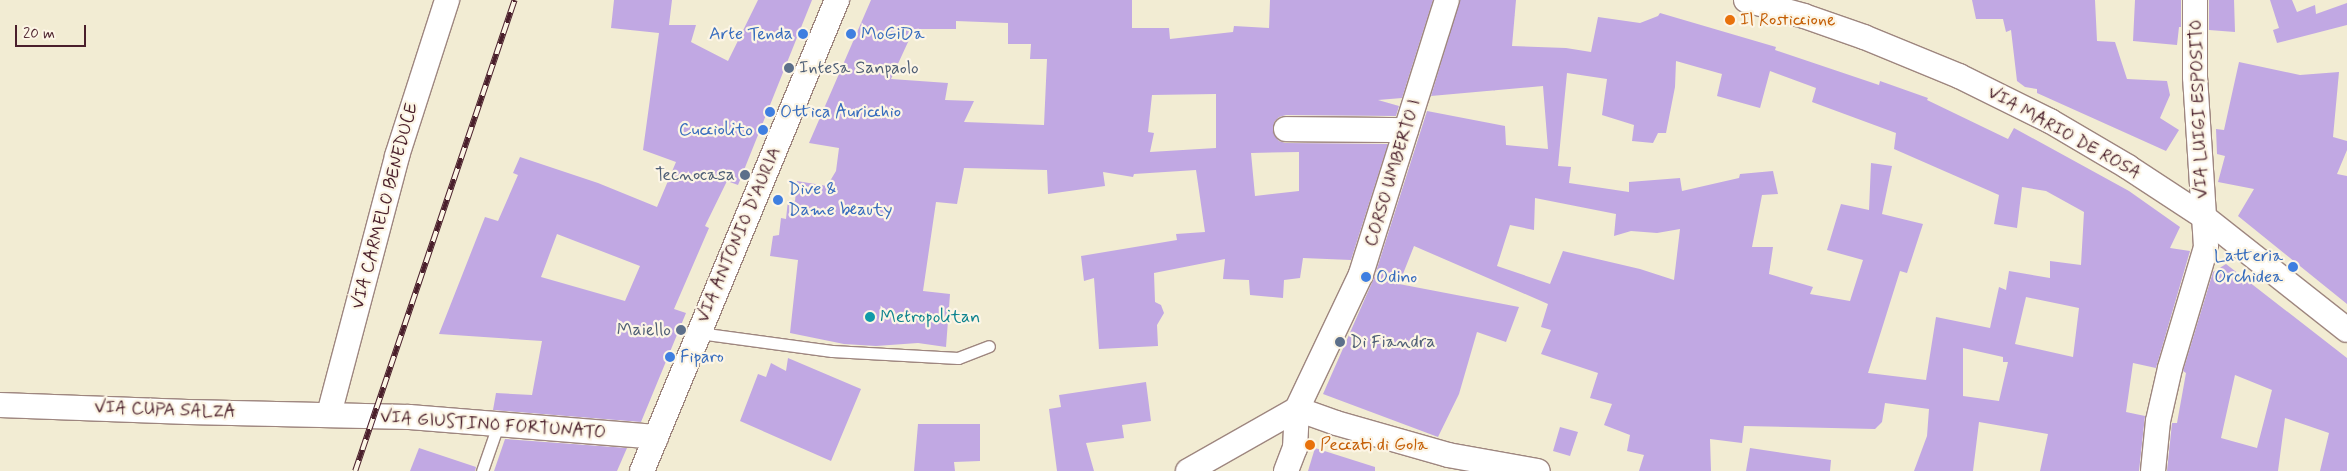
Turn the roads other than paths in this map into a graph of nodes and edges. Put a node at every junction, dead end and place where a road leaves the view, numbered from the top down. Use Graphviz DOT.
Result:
graph roads {
  1 [pos="447,0"];
  2 [pos="837,0"];
  3 [pos="1446,0"];
  4 [pos="1746,0"];
  5 [pos="2194,0"];
  6 [pos="1286,129"];
  7 [pos="1406,130"];
  8 [pos="2204,218"];
  9 [pos="2347,330"];
  10 [pos="699,333"];
  11 [pos="989,346"];
  12 [pos="0,405"];
  13 [pos="1297,409"];
  14 [pos="329,414"];
  15 [pos="498,425"];
  16 [pos="656,437"];
  17 [pos="1484,467"];
  18 [pos="482,471"];
  19 [pos="642,471"];
  20 [pos="1188,471"];
  21 [pos="1286,471"];
  22 [pos="1538,471"];
  23 [pos="2153,471"];
  1 -- 14 [label="street, VIA CARMELO BENEDUCE"];
  2 -- 10 [label="street, VIA ANTONIO D'AURIA"];
  3 -- 7 [label="street, CORSO UMBERTO I"];
  4 -- 8 [label="street, VIA MARIO DE ROSA"];
  5 -- 8 [label="street, VIA LUIGI ESPOSITO"];
  6 -- 7 [label="street"];
  7 -- 13 [label="street, CORSO UMBERTO I"];
  8 -- 9 [label="street, VIA MARIO DE ROSA"];
  8 -- 23 [label="street, VIA LUIGI ESPOSITO"];
  10 -- 11 [label="lane"];
  10 -- 16 [label="street, VIA ANTONIO D'AURIA"];
  12 -- 14 [label="street, VIA CUPA SALZA"];
  13 -- 17 [label="street"];
  13 -- 20 [label="street"];
  13 -- 21 [label="street"];
  14 -- 15 [label="street, VIA GIUSTINO FORTUNATO"];
  15 -- 16 [label="street, VIA GIUSTINO FORTUNATO"];
  15 -- 18 [label="lane"];
  16 -- 19 [label="street, VIA ANTONIO D'AURIA"];
  17 -- 22 [label="street"];
}
